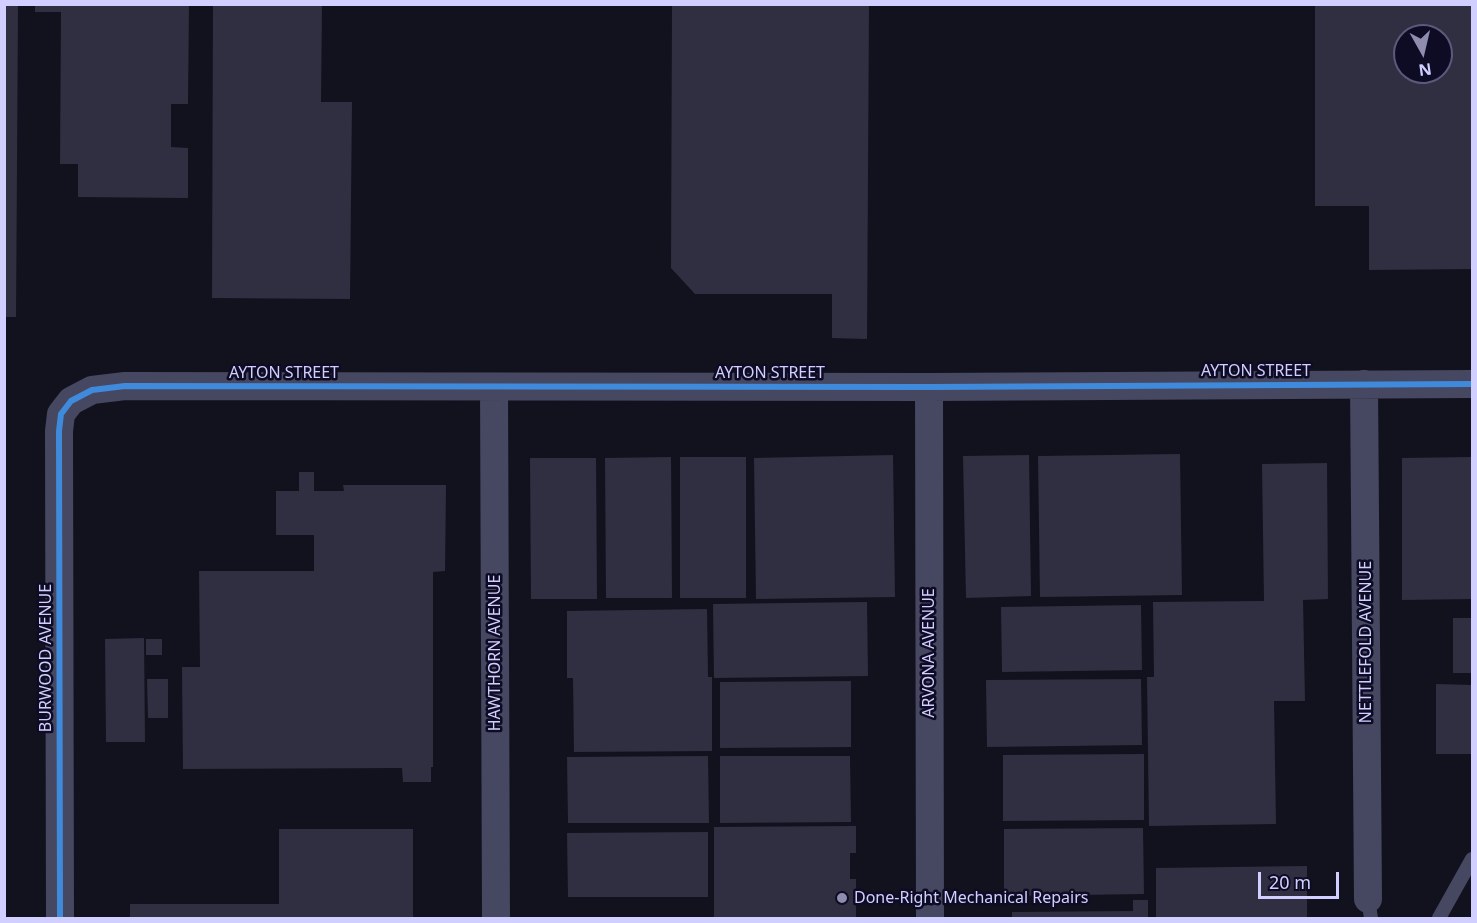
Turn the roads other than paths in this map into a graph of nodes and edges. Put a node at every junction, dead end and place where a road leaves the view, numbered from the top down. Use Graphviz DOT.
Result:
graph roads {
  1 [pos="1364,384"];
  2 [pos="1473,384"];
  3 [pos="494,387"];
  4 [pos="929,387"];
  5 [pos="71,401"];
  6 [pos="1473,859"];
  7 [pos="1370,909"];
  8 [pos="60,918"];
  9 [pos="496,918"];
  10 [pos="930,918"];
  11 [pos="1439,918"];
  1 -- 2 [label="street, AYTON STREET"];
  1 -- 4 [label="street, AYTON STREET"];
  1 -- 7 [label="street, NETTLEFOLD AVENUE"];
  3 -- 4 [label="street, AYTON STREET"];
  3 -- 5 [label="street, AYTON STREET"];
  3 -- 9 [label="street, HAWTHORN AVENUE"];
  4 -- 10 [label="street, ARVONA AVENUE"];
  5 -- 8 [label="street, BURWOOD AVENUE"];
  6 -- 11 [label="lane"];
}
